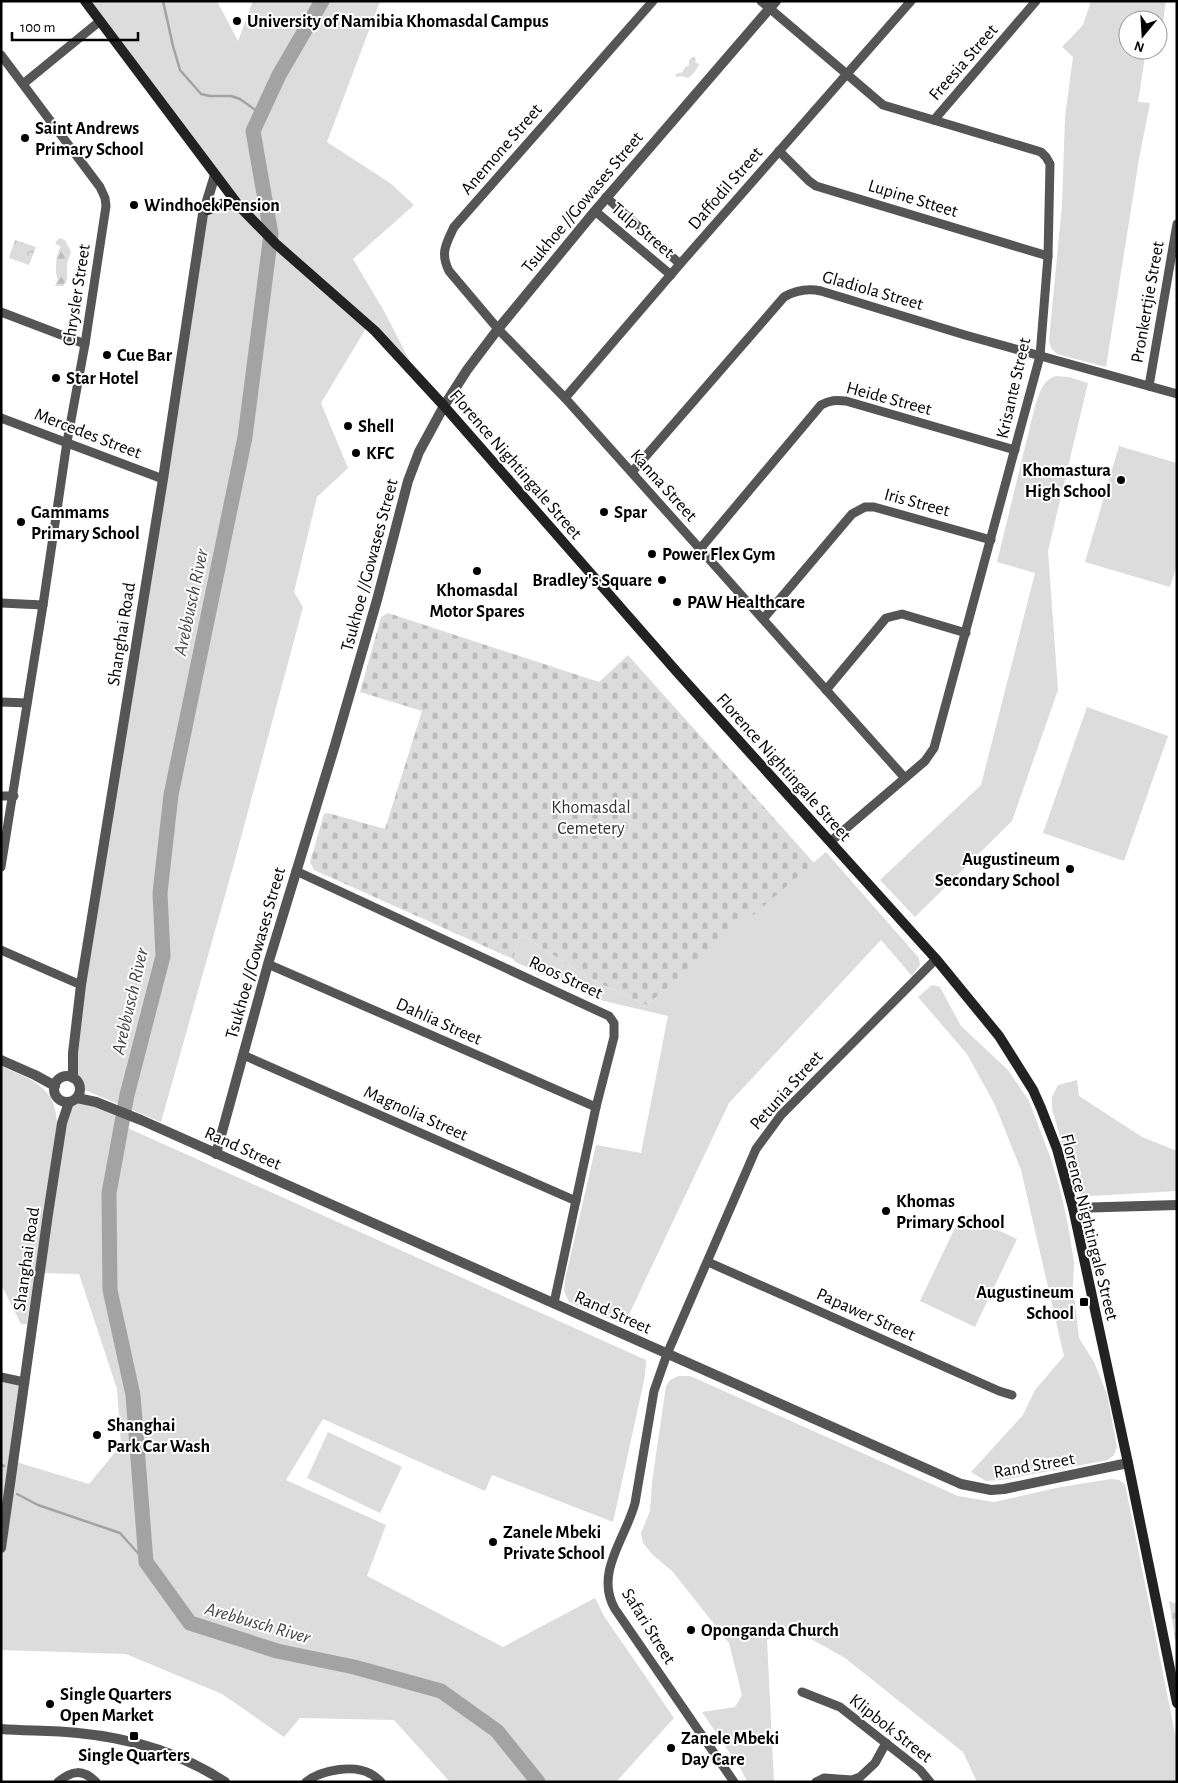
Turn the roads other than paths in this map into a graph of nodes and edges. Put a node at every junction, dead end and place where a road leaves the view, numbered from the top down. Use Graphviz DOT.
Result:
graph roads {
  1 [pos="85,1"];
  2 [pos="653,1"];
  3 [pos="761,1"];
  4 [pos="911,1"];
  5 [pos="1036,1"];
  6 [pos="773,5"];
  7 [pos="100,21"];
  8 [pos="1,56"];
  9 [pos="846,75"];
  10 [pos="23,84"];
  11 [pos="934,120"];
  12 [pos="779,151"];
  13 [pos="217,177"];
  14 [pos="606,197"];
  15 [pos="239,206"];
  16 [pos="595,210"];
  17 [pos="206,215"];
  18 [pos="1177,224"];
  19 [pos="1048,256"];
  20 [pos="680,264"];
  21 [pos="671,275"];
  22 [pos="1,312"];
  23 [pos="498,328"];
  24 [pos="85,344"];
  25 [pos="1040,356"];
  26 [pos="1149,386"];
  27 [pos="1177,394"];
  28 [pos="566,398"];
  29 [pos="444,406"];
  30 [pos="1,418"];
  31 [pos="67,442"];
  32 [pos="1015,450"];
  33 [pos="632,472"];
  34 [pos="163,480"];
  35 [pos="991,540"];
  36 [pos="700,549"];
  37 [pos="1,603"];
  38 [pos="43,605"];
  39 [pos="763,618"];
  40 [pos="966,633"];
  41 [pos="826,690"];
  42 [pos="1,702"];
  43 [pos="27,704"];
  44 [pos="904,778"];
  45 [pos="1,796"];
  46 [pos="14,796"];
  47 [pos="830,842"];
  48 [pos="1,867"];
  49 [pos="296,871"];
  50 [pos="1,950"];
  51 [pos="936,959"];
  52 [pos="268,964"];
  53 [pos="81,985"];
  54 [pos="243,1055"];
  55 [pos="1,1060"];
  56 [pos="63,1080"];
  57 [pos="71,1097"];
  58 [pos="596,1107"];
  59 [pos="216,1154"];
  60 [pos="576,1200"];
  61 [pos="1177,1205"];
  62 [pos="1073,1208"];
  63 [pos="708,1262"];
  64 [pos="554,1303"];
  65 [pos="667,1354"];
  66 [pos="1,1377"];
  67 [pos="24,1382"];
  68 [pos="1012,1395"];
  69 [pos="1128,1463"];
  70 [pos="1,1548"];
  71 [pos="802,1692"];
  72 [pos="1177,1703"];
  73 [pos="1,1725"];
  74 [pos="1,1729"];
  75 [pos="15,1730"];
  76 [pos="1,1736"];
  77 [pos="124,1740"];
  78 [pos="886,1743"];
  79 [pos="58,1782"];
  80 [pos="96,1782"];
  81 [pos="225,1782"];
  82 [pos="306,1782"];
  83 [pos="381,1782"];
  84 [pos="734,1782"];
  85 [pos="816,1782"];
  86 [pos="930,1782"];
  1 -- 7 [label="main road, Florence Nightingale Street"];
  2 -- 23 [label="street, Anemone Street"];
  3 -- 6 [label="street, Krisante Street"];
  4 -- 9 [label="street, Daffodil Street"];
  5 -- 11 [label="street, Freesia Street"];
  6 -- 9 [label="street, Krisante Street"];
  6 -- 14 [label="street, Tsukhoe //Gowases Street"];
  7 -- 10 [label="street"];
  7 -- 13 [label="main road, Florence Nightingale Street"];
  8 -- 10 [label="street, Chrysler Street"];
  9 -- 11 [label="street, Krisante Street"];
  9 -- 12 [label="street, Daffodil Street"];
  10 -- 24 [label="street, Chrysler Street"];
  11 -- 19 [label="street, Krisante Street"];
  12 -- 19 [label="street, Lupine Stteet"];
  12 -- 20 [label="street, Daffodil Street"];
  13 -- 15 [label="main road, Florence Nightingale Street"];
  13 -- 17 [label="street, Shanghai Road"];
  14 -- 16 [label="street, Tsukhoe //Gowases Street"];
  14 -- 20 [label="street, Tulp Street"];
  15 -- 17 [label="main road"];
  15 -- 29 [label="main road, Florence Nightingale Street"];
  16 -- 21 [label="street, Tulp Street"];
  16 -- 23 [label="street, Tsukhoe //Gowases Street"];
  17 -- 34 [label="street, Shanghai Road"];
  18 -- 26 [label="street, Pronkertjie Street"];
  19 -- 25 [label="street, Krisante Street"];
  20 -- 21 [label="street, Daffodil Street"];
  21 -- 28 [label="street, Daffodil Street"];
  22 -- 24 [label="street"];
  23 -- 28 [label="street, Kanna Street"];
  23 -- 29 [label="street, Tsukhoe //Gowases Street"];
  24 -- 31 [label="street, Chrysler Street"];
  25 -- 26 [label="street, Gladiola Street"];
  25 -- 32 [label="street, Krisante Street"];
  25 -- 33 [label="street, Gladiola Street"];
  26 -- 27 [label="street, Gladiola Street"];
  28 -- 33 [label="street, Kanna Street"];
  29 -- 47 [label="main road, Florence Nightingale Street"];
  29 -- 49 [label="street, Tsukhoe //Gowases Street"];
  30 -- 31 [label="street, Mercedes Street"];
  31 -- 34 [label="street, Mercedes Street"];
  31 -- 38 [label="street, Chrysler Street"];
  32 -- 35 [label="street, Krisante Street"];
  32 -- 36 [label="street, Heide Street"];
  33 -- 36 [label="street, Kanna Street"];
  34 -- 53 [label="street, Shanghai Road"];
  35 -- 39 [label="street, Iris Street"];
  35 -- 40 [label="street, Krisante Street"];
  36 -- 39 [label="street, Kanna Street"];
  37 -- 38 [label="street"];
  38 -- 43 [label="street, Chrysler Street"];
  39 -- 41 [label="street, Kanna Street"];
  40 -- 41 [label="street"];
  40 -- 44 [label="street, Krisante Street"];
  41 -- 44 [label="street, Kanna Street"];
  42 -- 43 [label="street"];
  43 -- 46 [label="street, Chrysler Street"];
  44 -- 47 [label="street, Krisante Street"];
  45 -- 46 [label="street"];
  46 -- 48 [label="street, Chrysler Street"];
  47 -- 51 [label="main road, Florence Nightingale Street"];
  49 -- 52 [label="street, Tsukhoe //Gowases Street"];
  49 -- 58 [label="street, Roos Street"];
  50 -- 53 [label="street"];
  51 -- 62 [label="main road, Florence Nightingale Street"];
  51 -- 63 [label="street, Petunia Street"];
  52 -- 54 [label="street, Tsukhoe //Gowases Street"];
  52 -- 58 [label="street, Dahlia Street"];
  53 -- 56 [label="street, Shanghai Road"];
  54 -- 59 [label="street, Tsukhoe //Gowases Street"];
  54 -- 60 [label="street, Magnolia Street"];
  55 -- 56 [label="street"];
  56 -- 57 [label="street"];
  56 -- 57 [label="street"];
  57 -- 59 [label="street, Rand Street"];
  57 -- 67 [label="street, Shanghai Road"];
  58 -- 60 [label="street, Roos Street"];
  59 -- 64 [label="street, Rand Street"];
  60 -- 64 [label="street, Roos Street"];
  61 -- 62 [label="street"];
  62 -- 69 [label="main road, Florence Nightingale Street"];
  63 -- 65 [label="street, Petunia Street"];
  63 -- 68 [label="street, Papawer Street"];
  64 -- 65 [label="street, Rand Street"];
  65 -- 69 [label="street, Rand Street"];
  65 -- 84 [label="street, Safari Street"];
  66 -- 67 [label="street"];
  67 -- 70 [label="street, Shanghai Road"];
  69 -- 72 [label="main road, Florence Nightingale Street"];
  71 -- 78 [label="street, Klipbok Street"];
  73 -- 75 [label="street"];
  74 -- 75 [label="street"];
  75 -- 77 [label="street"];
  76 -- 77 [label="street"];
  77 -- 81 [label="street"];
  78 -- 85 [label="street"];
  78 -- 86 [label="street, Klipbok Street"];
  79 -- 80 [label="street"];
  82 -- 83 [label="street"];
}
